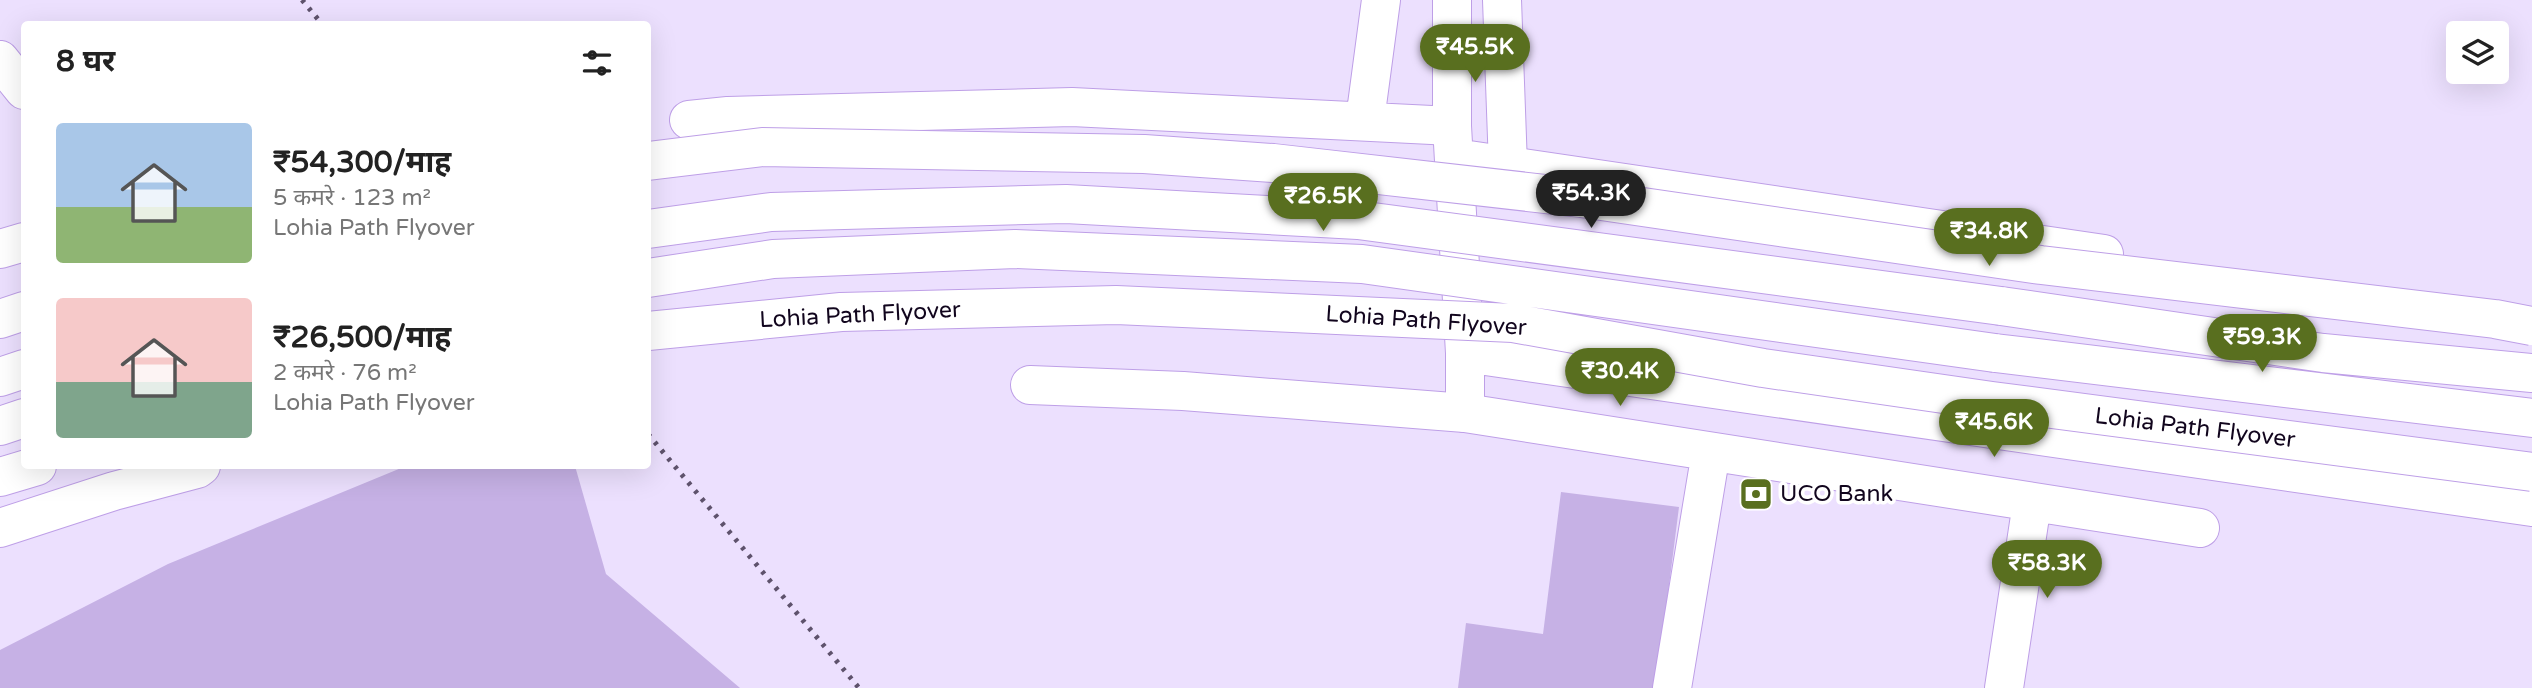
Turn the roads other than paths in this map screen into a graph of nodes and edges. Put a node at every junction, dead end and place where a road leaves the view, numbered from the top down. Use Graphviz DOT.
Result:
graph roads {
  1 [pos="1381,0"];
  2 [pos="1452,0"];
  3 [pos="1502,0"];
  4 [pos="0,60"];
  5 [pos="21,86"];
  6 [pos="689,120"];
  7 [pos="1365,120"];
  8 [pos="1453,142"];
  9 [pos="651,162"];
  10 [pos="1508,166"];
  11 [pos="651,229"];
  12 [pos="21,243"];
  13 [pos="0,249"];
  14 [pos="651,278"];
  15 [pos="2532,307"];
  16 [pos="21,312"];
  17 [pos="0,319"];
  18 [pos="2532,326"];
  19 [pos="651,331"];
  20 [pos="1465,353"];
  21 [pos="21,370"];
  22 [pos="2532,373"];
  23 [pos="0,377"];
  24 [pos="1030,385"];
  25 [pos="1465,413"];
  26 [pos="2532,418"];
  27 [pos="21,419"];
  28 [pos="0,426"];
  29 [pos="1711,452"];
  30 [pos="27,469"];
  31 [pos="197,469"];
  32 [pos="2532,472"];
  33 [pos="0,477"];
  34 [pos="2032,503"];
  35 [pos="2532,507"];
  36 [pos="0,528"];
  37 [pos="2200,528"];
  38 [pos="1672,688"];
  39 [pos="2004,688"];
  1 -- 7 [label="main road"];
  2 -- 8 [label="main road"];
  3 -- 10 [label="main road"];
  4 -- 5 [label="main road"];
  6 -- 7 [label="main road"];
  7 -- 8 [label="main road"];
  8 -- 10 [label="main road"];
  8 -- 20 [label="main road"];
  9 -- 18 [label="main road, bridge"];
  10 -- 15 [label="main road"];
  11 -- 22 [label="main road, bridge"];
  12 -- 13 [label="main road"];
  14 -- 26 [label="main road, Lohia Path Flyover, bridge"];
  16 -- 17 [label="main road"];
  19 -- 32 [label="main road, Lohia Path Flyover, bridge"];
  20 -- 25 [label="main road"];
  20 -- 35 [label="main road"];
  21 -- 23 [label="main road"];
  24 -- 25 [label="main road"];
  25 -- 29 [label="main road"];
  27 -- 28 [label="main road"];
  29 -- 34 [label="main road"];
  29 -- 38 [label="main road"];
  30 -- 33 [label="main road"];
  31 -- 36 [label="main road"];
  34 -- 37 [label="main road"];
  34 -- 39 [label="main road"];
}
